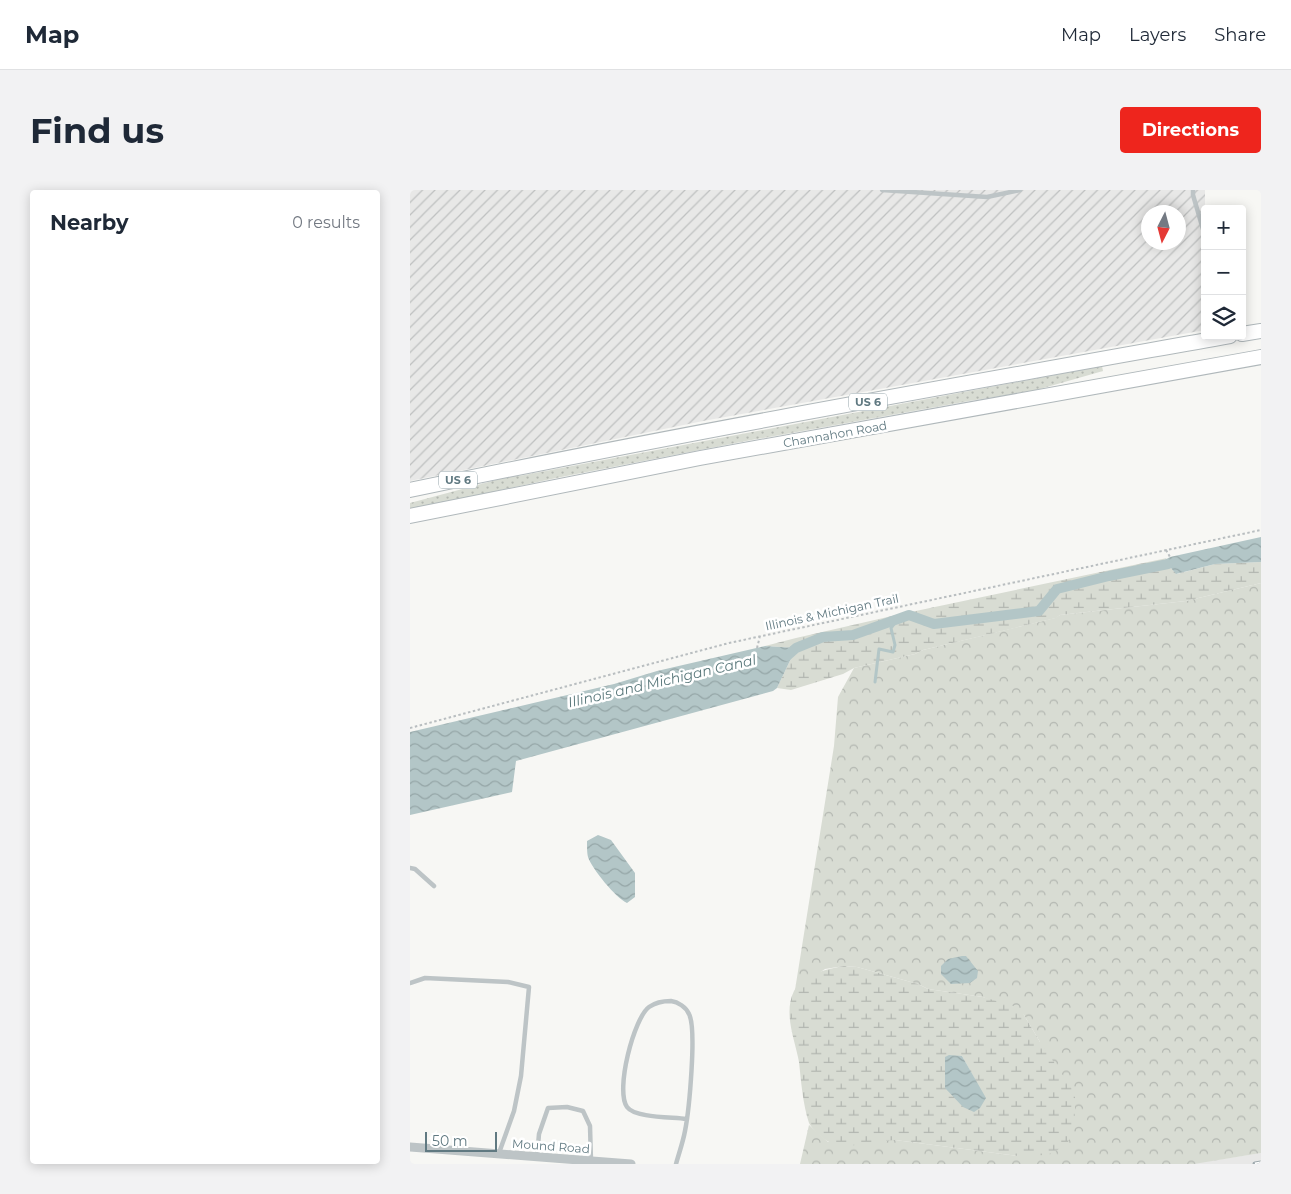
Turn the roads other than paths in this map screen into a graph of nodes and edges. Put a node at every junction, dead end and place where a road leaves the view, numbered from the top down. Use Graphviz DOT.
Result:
graph roads {
  1 [pos="882,190"];
  2 [pos="1020,190"];
  3 [pos="1193,190"];
  4 [pos="1201,222"];
  5 [pos="1261,331"];
  6 [pos="1246,333"];
  7 [pos="1208,340"];
  8 [pos="1261,356"];
  9 [pos="410,490"];
  10 [pos="410,516"];
  11 [pos="410,868"];
  12 [pos="434,886"];
  13 [pos="410,983"];
  14 [pos="686,1118"];
  15 [pos="410,1147"];
  16 [pos="498,1154"];
  17 [pos="537,1157"];
  18 [pos="591,1161"];
  19 [pos="631,1164"];
  20 [pos="676,1164"];
  1 -- 2 [label="lane"];
  3 -- 4 [label="lane"];
  5 -- 6 [label="main road"];
  7 -- 9 [label="main road, Channahon Road / US 6"];
  8 -- 10 [label="main road, Channahon Road / US 6"];
  11 -- 12 [label="lane"];
  13 -- 16 [label="lane"];
  14 -- 14 [label="lane"];
  14 -- 20 [label="lane"];
  15 -- 16 [label="street, Mound Road"];
  16 -- 17 [label="street, Mound Road"];
  17 -- 18 [label="street, Mound Road"];
  17 -- 18 [label="lane"];
  18 -- 19 [label="street, Mound Road"];
}
